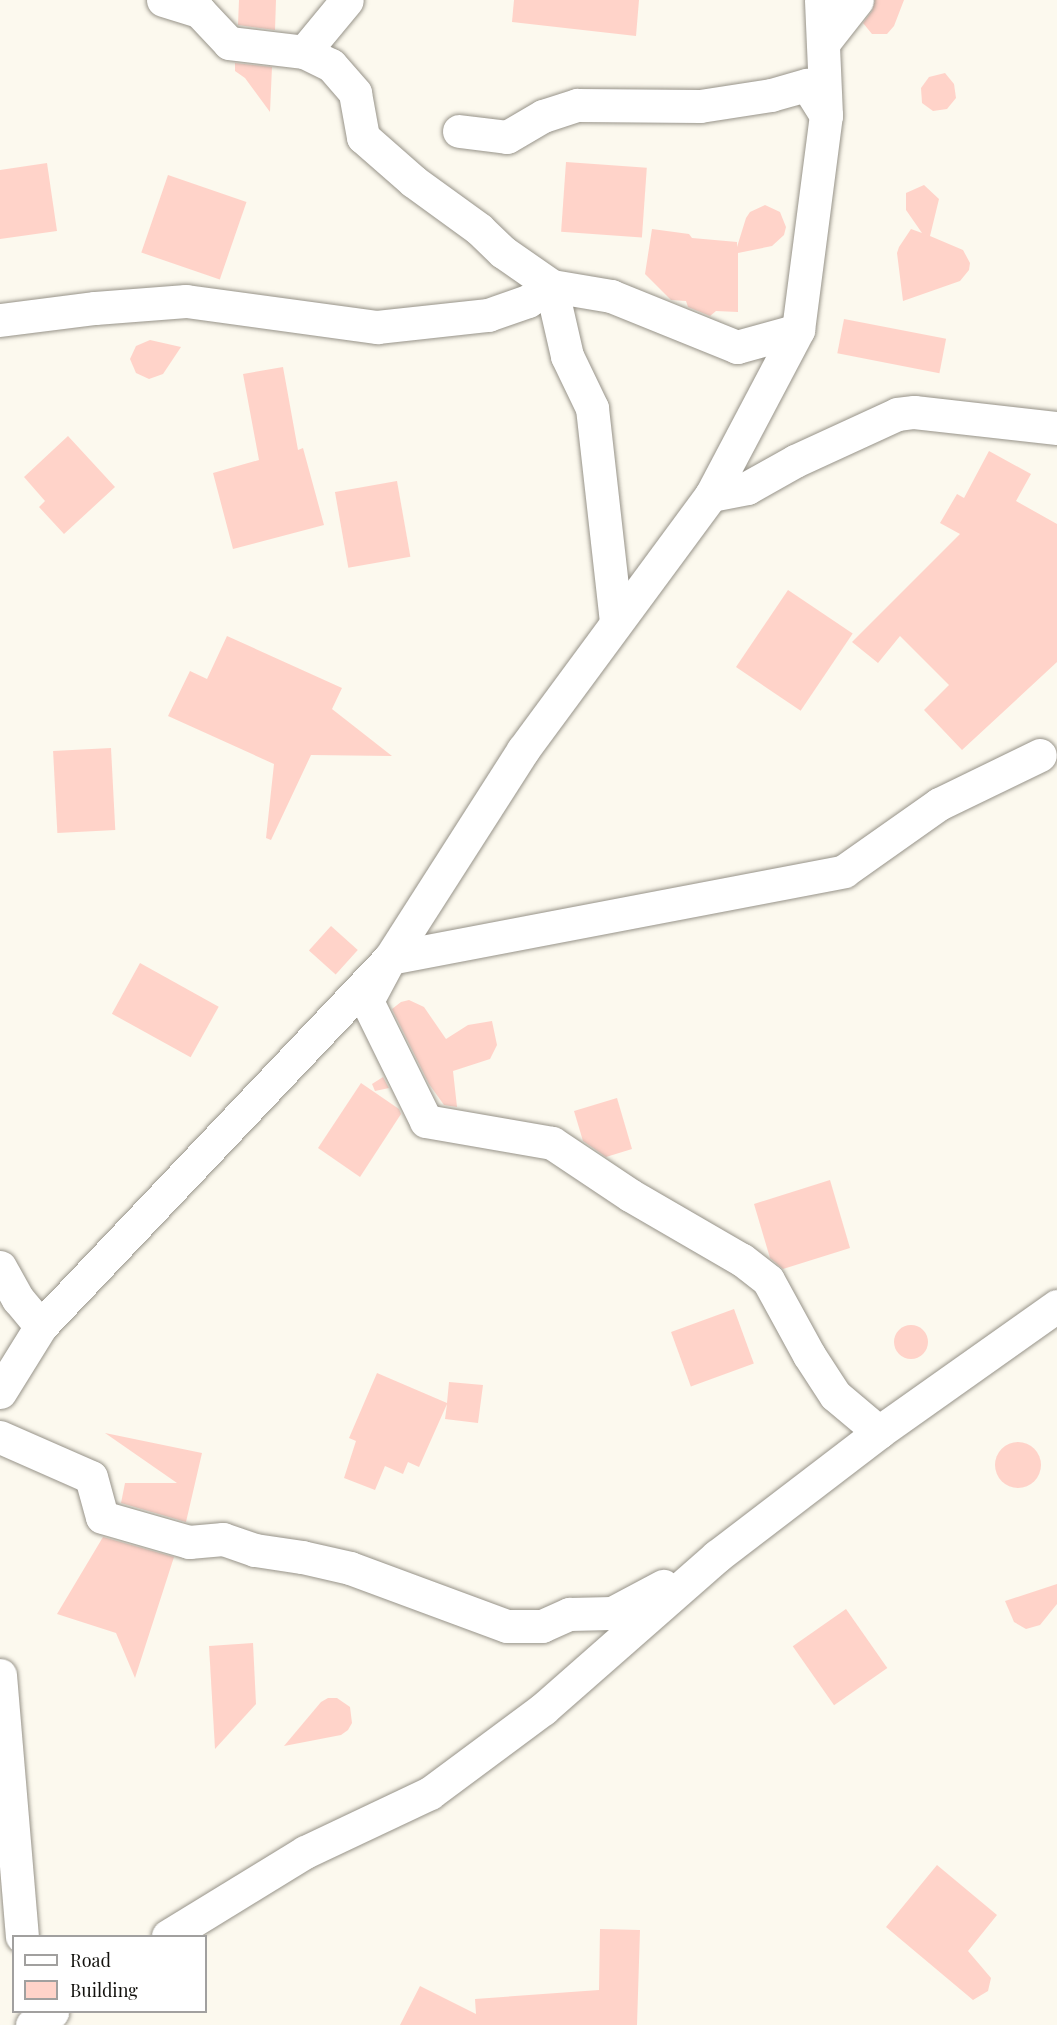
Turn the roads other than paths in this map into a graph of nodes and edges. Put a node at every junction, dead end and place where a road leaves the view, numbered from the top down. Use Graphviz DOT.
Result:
graph roads {
  1 [pos="164,0"];
  2 [pos="347,0"];
  3 [pos="821,0"];
  4 [pos="857,0"];
  5 [pos="824,42"];
  6 [pos="304,52"];
  7 [pos="826,115"];
  8 [pos="459,132"];
  9 [pos="0,320"];
  10 [pos="798,330"];
  11 [pos="1057,428"];
  12 [pos="711,495"];
  13 [pos="616,622"];
  14 [pos="1040,755"];
  15 [pos="390,958"];
  16 [pos="0,1267"];
  17 [pos="1057,1306"];
  18 [pos="41,1326"];
  19 [pos="0,1392"];
  20 [pos="879,1432"];
  21 [pos="0,1437"];
  22 [pos="717,1556"];
  23 [pos="0,1675"];
  24 [pos="22,1935"];
  25 [pos="170,1935"];
  26 [pos="50,2013"];
  27 [pos="30,2025"];
  1 -- 6 [label="street"];
  2 -- 6 [label="street"];
  3 -- 5 [label="street"];
  4 -- 5 [label="street"];
  5 -- 7 [label="street"];
  6 -- 10 [label="street"];
  7 -- 8 [label="street"];
  7 -- 10 [label="street"];
  9 -- 13 [label="street"];
  10 -- 12 [label="street"];
  11 -- 12 [label="street"];
  12 -- 13 [label="street"];
  13 -- 15 [label="street"];
  14 -- 15 [label="street"];
  15 -- 18 [label="street"];
  15 -- 20 [label="street"];
  16 -- 18 [label="street"];
  17 -- 20 [label="street"];
  18 -- 19 [label="street"];
  20 -- 22 [label="street"];
  21 -- 22 [label="street"];
  22 -- 25 [label="street"];
  23 -- 24 [label="street"];
  26 -- 27 [label="street"];
}
